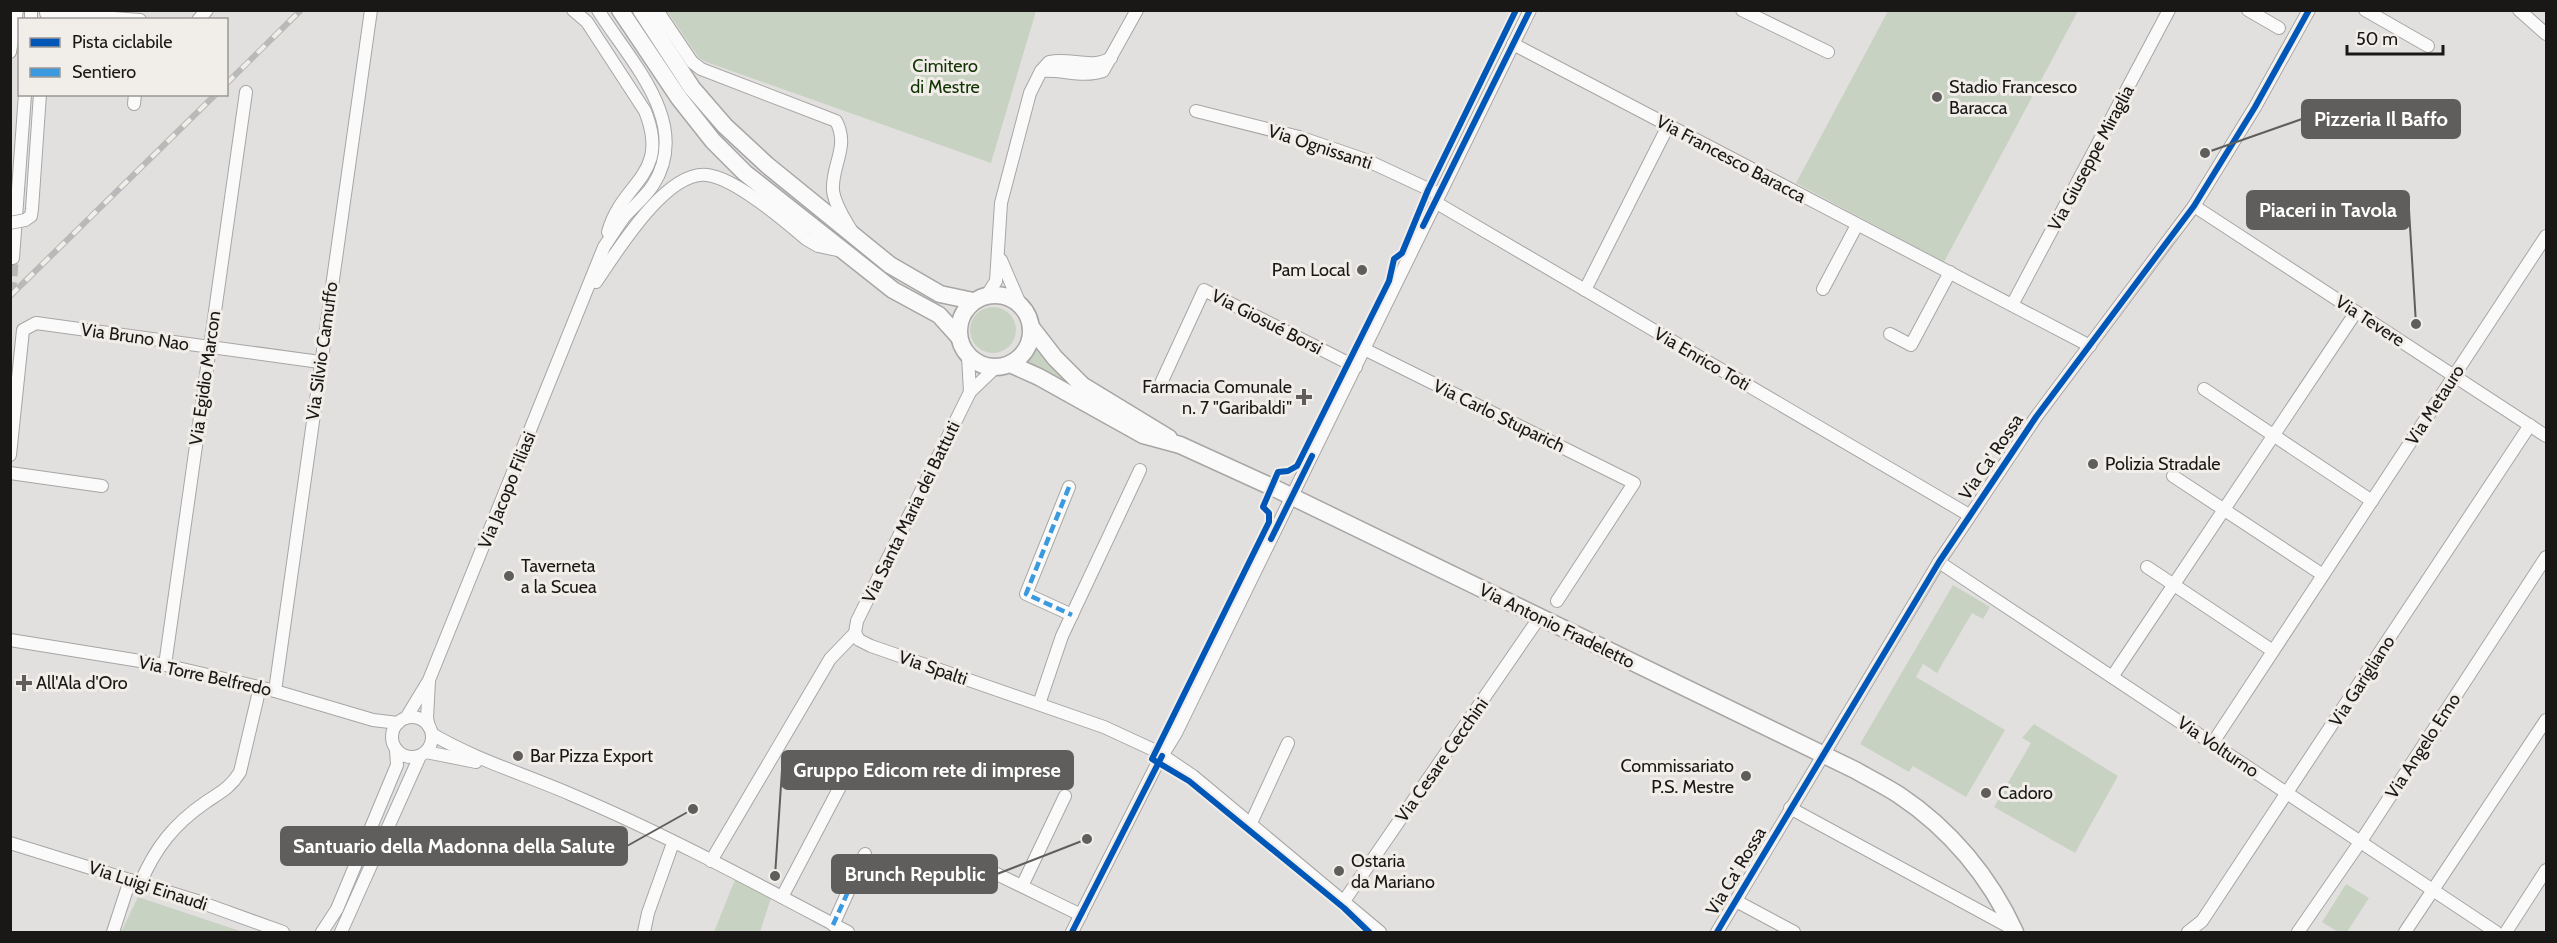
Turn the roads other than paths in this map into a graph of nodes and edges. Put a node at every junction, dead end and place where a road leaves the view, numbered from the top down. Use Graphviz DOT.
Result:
graph roads {
  1 [pos="17,10"];
  2 [pos="371,10"];
  3 [pos="573,10"];
  4 [pos="620,10"];
  5 [pos="641,10"];
  6 [pos="657,10"];
  7 [pos="1137,10"];
  8 [pos="1530,10"];
  9 [pos="1742,10"];
  10 [pos="2169,10"];
  11 [pos="2248,10"];
  12 [pos="2309,10"];
  13 [pos="2365,10"];
  14 [pos="2519,10"];
  15 [pos="598,12"];
  16 [pos="46,14"];
  17 [pos="109,18"];
  18 [pos="2279,27"];
  19 [pos="2547,34"];
  20 [pos="1513,44"];
  21 [pos="2428,46"];
  22 [pos="10,52"];
  23 [pos="1828,52"];
  24 [pos="246,92"];
  25 [pos="25,96"];
  26 [pos="40,96"];
  27 [pos="1196,111"];
  28 [pos="1668,126"];
  29 [pos="1437,198"];
  30 [pos="2194,206"];
  31 [pos="10,223"];
  32 [pos="1857,225"];
  33 [pos="2547,236"];
  34 [pos="854,237"];
  35 [pos="604,247"];
  36 [pos="842,251"];
  37 [pos="1000,256"];
  38 [pos="13,258"];
  39 [pos="1950,272"];
  40 [pos="1823,289"];
  41 [pos="1585,290"];
  42 [pos="980,298"];
  43 [pos="583,300"];
  44 [pos="1020,304"];
  45 [pos="2012,305"];
  46 [pos="2356,312"];
  47 [pos="1031,327"];
  48 [pos="1890,334"];
  49 [pos="958,336"];
  50 [pos="2090,346"];
  51 [pos="210,348"];
  52 [pos="1364,349"];
  53 [pos="968,356"];
  54 [pos="320,362"];
  55 [pos="1003,366"];
  56 [pos="1356,367"];
  57 [pos="2454,376"];
  58 [pos="1162,381"];
  59 [pos="2204,389"];
  60 [pos="970,392"];
  61 [pos="2530,425"];
  62 [pos="2274,436"];
  63 [pos="2547,436"];
  64 [pos="1180,445"];
  65 [pos="10,455"];
  66 [pos="1140,471"];
  67 [pos="10,473"];
  68 [pos="2173,476"];
  69 [pos="102,486"];
  70 [pos="1069,488"];
  71 [pos="1290,497"];
  72 [pos="2372,501"];
  73 [pos="2224,510"];
  74 [pos="1969,515"];
  75 [pos="2547,557"];
  76 [pos="1939,562"];
  77 [pos="2147,567"];
  78 [pos="2323,575"];
  79 [pos="2174,585"];
  80 [pos="1557,601"];
  81 [pos="1072,615"];
  82 [pos="1539,618"];
  83 [pos="855,633"];
  84 [pos="10,640"];
  85 [pos="2273,651"];
  86 [pos="165,664"];
  87 [pos="431,677"];
  88 [pos="2112,677"];
  89 [pos="260,687"];
  90 [pos="275,691"];
  91 [pos="1039,704"];
  92 [pos="402,721"];
  93 [pos="2544,727"];
  94 [pos="431,731"];
  95 [pos="1288,743"];
  96 [pos="2212,744"];
  97 [pos="396,749"];
  98 [pos="423,754"];
  99 [pos="1825,754"];
  100 [pos="1162,755"];
  101 [pos="853,762"];
  102 [pos="497,767"];
  103 [pos="2287,794"];
  104 [pos="1065,796"];
  105 [pos="1790,808"];
  106 [pos="1251,823"];
  107 [pos="2359,841"];
  108 [pos="10,843"];
  109 [pos="673,843"];
  110 [pos="864,854"];
  111 [pos="711,861"];
  112 [pos="974,863"];
  113 [pos="2547,870"];
  114 [pos="135,882"];
  115 [pos="1022,886"];
  116 [pos="2433,891"];
  117 [pos="782,897"];
  118 [pos="1344,901"];
  119 [pos="1736,901"];
  120 [pos="1081,915"];
  121 [pos="833,928"];
  122 [pos="2014,931"];
  123 [pos="113,933"];
  124 [pos="283,933"];
  125 [pos="322,933"];
  126 [pos="341,933"];
  127 [pos="644,933"];
  128 [pos="848,933"];
  129 [pos="1072,933"];
  130 [pos="1380,933"];
  131 [pos="1717,933"];
  132 [pos="1794,933"];
  133 [pos="2188,933"];
  134 [pos="2298,933"];
  135 [pos="2405,933"];
  136 [pos="2496,933"];
  137 [pos="2506,933"];
  1 -- 22 [label="street"];
  2 -- 54 [label="street, Via Silvio Camuffo"];
  3 -- 35 [label="street"];
  4 -- 36 [label="main road"];
  5 -- 34 [label="main road"];
  6 -- 34 [label="street"];
  7 -- 37 [label="street"];
  8 -- 20 [label="street"];
  9 -- 23 [label="street"];
  10 -- 45 [label="street, Via Giuseppe Miraglia"];
  11 -- 18 [label="street"];
  12 -- 30 [label="street, Via Ca' Rossa"];
  13 -- 21 [label="street"];
  14 -- 19 [label="street"];
  15 -- 35 [label="street"];
  16 -- 17 [label="street"];
  20 -- 28 [label="street, Via Francesco Baracca"];
  20 -- 29 [label="street"];
  24 -- 51 [label="street, Via Egidio Marcon"];
  25 -- 38 [label="street"];
  26 -- 31 [label="street, bridge"];
  27 -- 29 [label="street, Via Ognissanti"];
  28 -- 32 [label="street, Via Francesco Baracca"];
  28 -- 41 [label="street"];
  29 -- 41 [label="street, Via Enrico Toti"];
  29 -- 52 [label="street"];
  30 -- 46 [label="street, Via Tevere"];
  30 -- 50 [label="street, Via Ca' Rossa"];
  32 -- 39 [label="street, Via Francesco Baracca"];
  32 -- 40 [label="street"];
  33 -- 57 [label="street, Via Metauro"];
  34 -- 42 [label="main road"];
  35 -- 43 [label="street"];
  36 -- 43 [label="street"];
  36 -- 49 [label="main road"];
  37 -- 42 [label="street"];
  37 -- 44 [label="street"];
  39 -- 45 [label="street, Via Francesco Baracca"];
  39 -- 48 [label="street"];
  41 -- 74 [label="street, Via Enrico Toti"];
  42 -- 44 [label="main road"];
  42 -- 49 [label="main road"];
  43 -- 87 [label="street, Via Jacopo Filiasi"];
  44 -- 47 [label="main road"];
  45 -- 50 [label="street, Via Francesco Baracca"];
  46 -- 57 [label="street, Via Tevere"];
  46 -- 62 [label="street"];
  47 -- 55 [label="main road"];
  47 -- 64 [label="main road"];
  49 -- 53 [label="main road"];
  50 -- 74 [label="street, Via Ca' Rossa"];
  51 -- 54 [label="street, Via Bruno Nao"];
  51 -- 65 [label="street, Via Bruno Nao"];
  51 -- 86 [label="street, Via Egidio Marcon"];
  52 -- 56 [label="street"];
  52 -- 80 [label="street, Via Carlo Stuparich"];
  53 -- 55 [label="main road"];
  53 -- 60 [label="street, Via Santa Maria dei Battuti"];
  54 -- 90 [label="street, Via Silvio Camuffo"];
  55 -- 60 [label="street, Via Santa Maria dei Battuti"];
  55 -- 64 [label="main road"];
  56 -- 58 [label="street, Via Giosué Borsi"];
  56 -- 71 [label="street"];
  57 -- 61 [label="street, Via Tevere"];
  57 -- 72 [label="street, Via Metauro"];
  59 -- 62 [label="street"];
  60 -- 83 [label="street, Via Santa Maria dei Battuti"];
  61 -- 63 [label="street, Via Tevere"];
  61 -- 103 [label="street, Via Garigliano"];
  62 -- 72 [label="street"];
  62 -- 73 [label="street"];
  64 -- 71 [label="main road, Via Antonio Fradeletto"];
  66 -- 81 [label="street"];
  67 -- 69 [label="street"];
  68 -- 73 [label="street"];
  70 -- 81 [label="street"];
  71 -- 82 [label="main road, Via Antonio Fradeletto"];
  71 -- 100 [label="street"];
  72 -- 78 [label="street, Via Metauro"];
  73 -- 78 [label="street"];
  73 -- 79 [label="street"];
  74 -- 76 [label="street, Via Ca' Rossa"];
  75 -- 107 [label="street, Via Angelo Emo"];
  76 -- 88 [label="street, Via Volturno"];
  76 -- 99 [label="street, Via Ca' Rossa"];
  77 -- 79 [label="street"];
  78 -- 85 [label="street, Via Metauro"];
  79 -- 85 [label="street"];
  79 -- 88 [label="street"];
  81 -- 91 [label="street"];
  82 -- 99 [label="main road, Via Antonio Fradeletto"];
  82 -- 118 [label="street, Via Cesare Cecchini"];
  83 -- 91 [label="street, Via Spalti"];
  83 -- 111 [label="street"];
  84 -- 86 [label="street, Via Torre Belfredo"];
  85 -- 96 [label="street, Via Metauro"];
  86 -- 89 [label="street, Via Torre Belfredo"];
  87 -- 92 [label="street, Via Jacopo Filiasi"];
  87 -- 94 [label="street, Via Jacopo Filiasi"];
  88 -- 96 [label="street, Via Volturno"];
  89 -- 90 [label="street, Via Torre Belfredo"];
  89 -- 114 [label="street"];
  90 -- 92 [label="street, Via Torre Belfredo"];
  91 -- 100 [label="street, Via Spalti"];
  92 -- 94 [label="street"];
  92 -- 97 [label="street"];
  93 -- 116 [label="street"];
  94 -- 98 [label="street"];
  94 -- 102 [label="street"];
  95 -- 106 [label="street"];
  96 -- 103 [label="street, Via Volturno"];
  97 -- 98 [label="street"];
  97 -- 125 [label="street"];
  98 -- 102 [label="street"];
  98 -- 126 [label="street"];
  99 -- 105 [label="street, Via Ca' Rossa"];
  99 -- 122 [label="main road, Via Antonio Fradeletto"];
  100 -- 106 [label="street, Via Spalti"];
  100 -- 120 [label="street"];
  101 -- 117 [label="street"];
  102 -- 109 [label="street"];
  103 -- 107 [label="street, Via Volturno"];
  103 -- 133 [label="street, Via Garigliano"];
  104 -- 115 [label="street"];
  105 -- 119 [label="street, Via Ca' Rossa"];
  105 -- 122 [label="street"];
  106 -- 118 [label="street, Via Spalti"];
  107 -- 116 [label="street, Via Volturno"];
  107 -- 134 [label="street, Via Angelo Emo"];
  108 -- 114 [label="street, Via Luigi Einaudi"];
  109 -- 111 [label="street"];
  109 -- 127 [label="street"];
  110 -- 121 [label="street"];
  111 -- 117 [label="street"];
  112 -- 115 [label="street"];
  113 -- 137 [label="street"];
  114 -- 123 [label="street"];
  114 -- 124 [label="street, Via Luigi Einaudi"];
  115 -- 120 [label="street"];
  116 -- 135 [label="street"];
  116 -- 136 [label="street, Via Volturno"];
  117 -- 121 [label="street"];
  118 -- 130 [label="street, Via Spalti"];
  119 -- 131 [label="street, Via Ca' Rossa"];
  119 -- 132 [label="street"];
  120 -- 129 [label="street"];
  121 -- 128 [label="street"];
}
